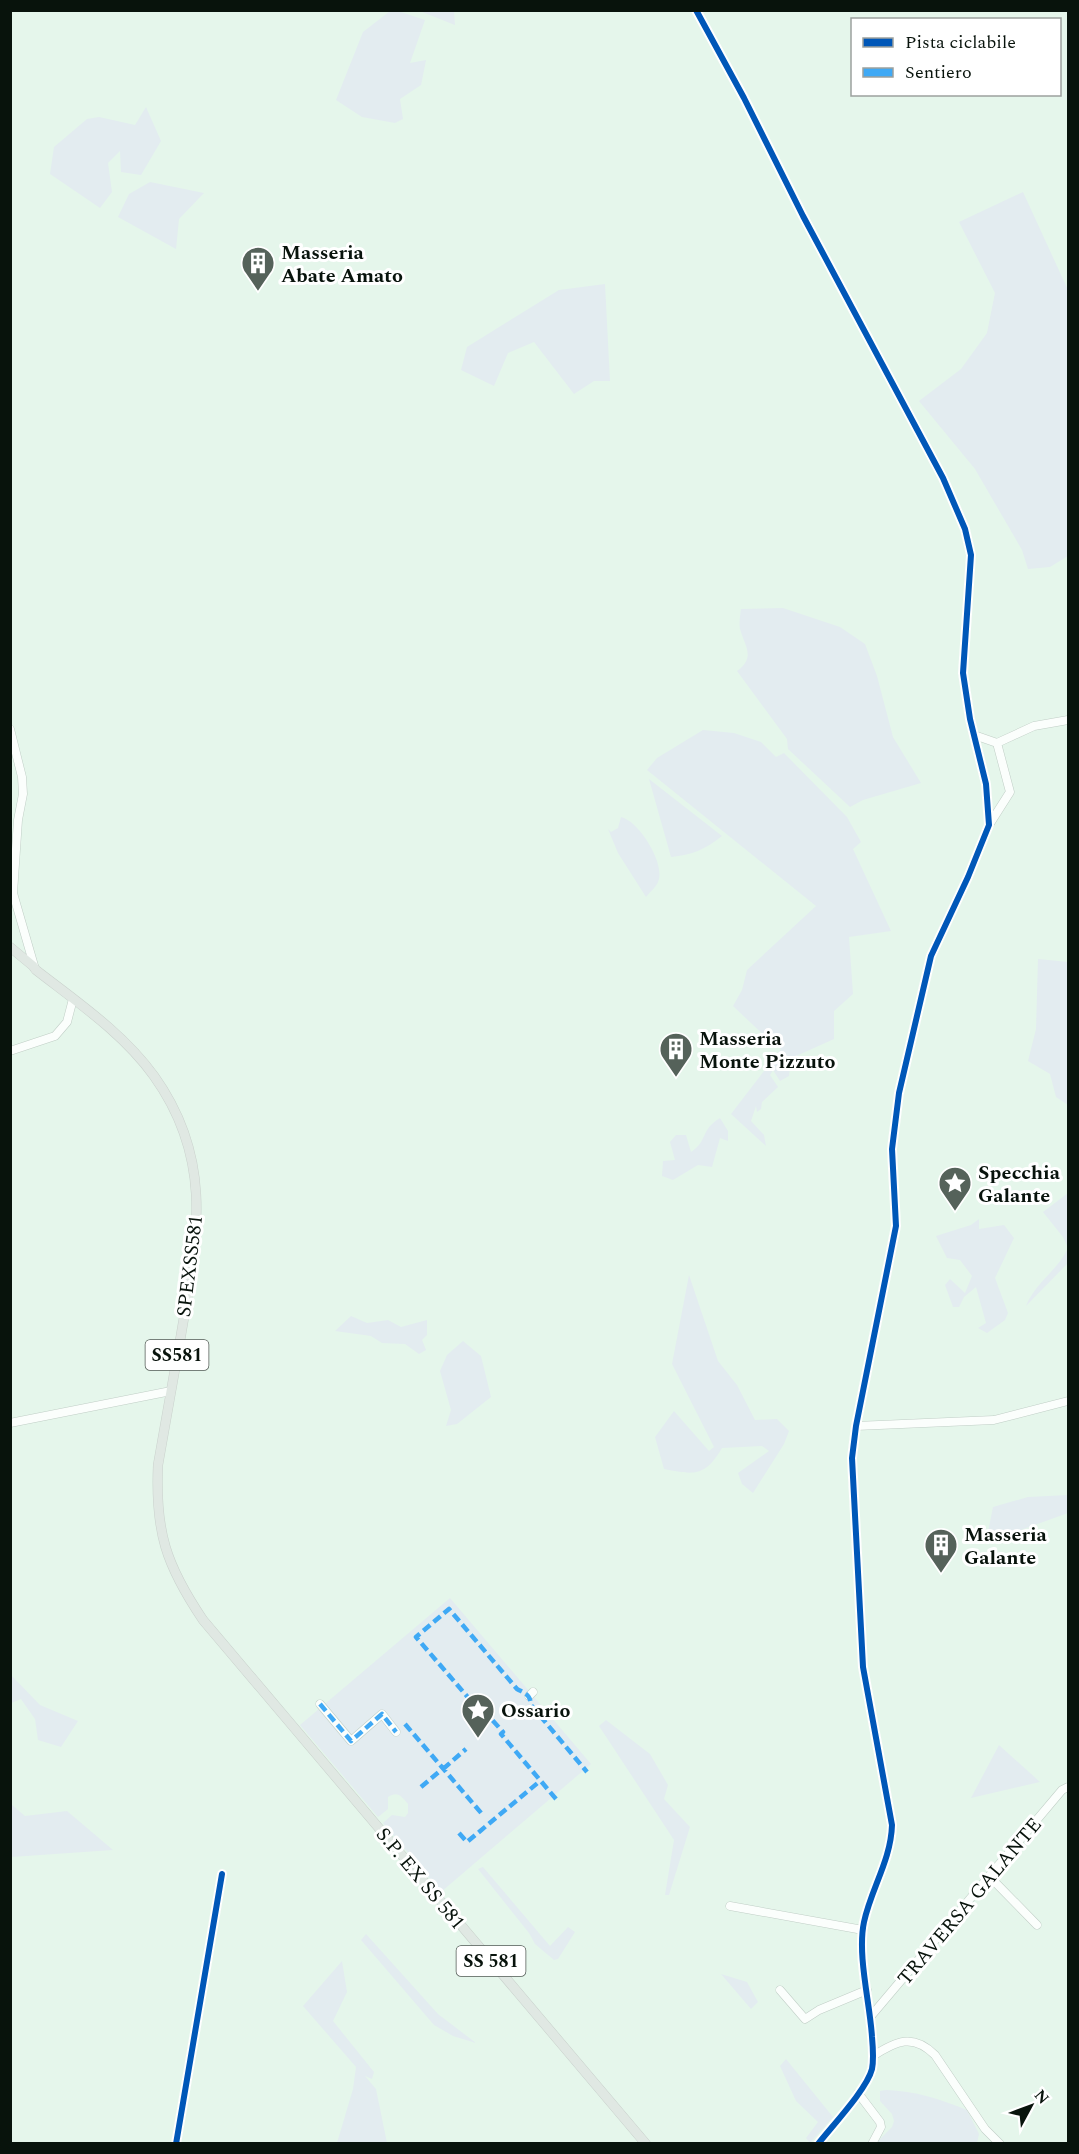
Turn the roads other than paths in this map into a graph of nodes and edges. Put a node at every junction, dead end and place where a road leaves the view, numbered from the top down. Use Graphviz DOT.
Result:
graph roads {
  1 [pos="696,10"];
  2 [pos="1068,720"];
  3 [pos="10,729"];
  4 [pos="974,735"];
  5 [pos="997,743"];
  6 [pos="989,825"];
  7 [pos="10,947"];
  8 [pos="36,970"];
  9 [pos="73,999"];
  10 [pos="10,1051"];
  11 [pos="171,1391"];
  12 [pos="1068,1401"];
  13 [pos="10,1423"];
  14 [pos="856,1426"];
  15 [pos="320,1704"];
  16 [pos="396,1732"];
  17 [pos="335,1777"];
  18 [pos="1068,1787"];
  19 [pos="222,1874"];
  20 [pos="990,1877"];
  21 [pos="730,1906"];
  22 [pos="1037,1925"];
  23 [pos="863,1930"];
  24 [pos="780,1990"];
  25 [pos="867,1990"];
  26 [pos="871,2016"];
  27 [pos="873,2056"];
  28 [pos="858,2093"];
  29 [pos="176,2144"];
  30 [pos="646,2144"];
  31 [pos="818,2144"];
  32 [pos="872,2144"];
  33 [pos="1000,2144"];
  1 -- 4 [label="street"];
  2 -- 5 [label="street"];
  3 -- 8 [label="street"];
  4 -- 5 [label="street"];
  4 -- 6 [label="street"];
  5 -- 6 [label="street"];
  6 -- 14 [label="street"];
  7 -- 8 [label="main road, SPEXSS581 / SS581"];
  8 -- 9 [label="main road, SPEXSS581 / SS581"];
  9 -- 10 [label="street"];
  9 -- 11 [label="main road, SPEXSS581 / SS581"];
  11 -- 13 [label="street"];
  11 -- 17 [label="main road, SPEXSS581 / SS581"];
  12 -- 14 [label="street"];
  14 -- 23 [label="street"];
  15 -- 16 [label="street"];
  17 -- 30 [label="main road, S.P. EX SS 581 / SS 581"];
  18 -- 20 [label="street, TRAVERSA GALANTE"];
  19 -- 29 [label="street"];
  20 -- 22 [label="street"];
  20 -- 26 [label="street, TRAVERSA GALANTE"];
  21 -- 23 [label="street"];
  23 -- 25 [label="street"];
  24 -- 25 [label="street"];
  25 -- 26 [label="street"];
  26 -- 27 [label="street"];
  27 -- 28 [label="street"];
  27 -- 33 [label="street"];
  28 -- 31 [label="street"];
  28 -- 32 [label="street"];
}
